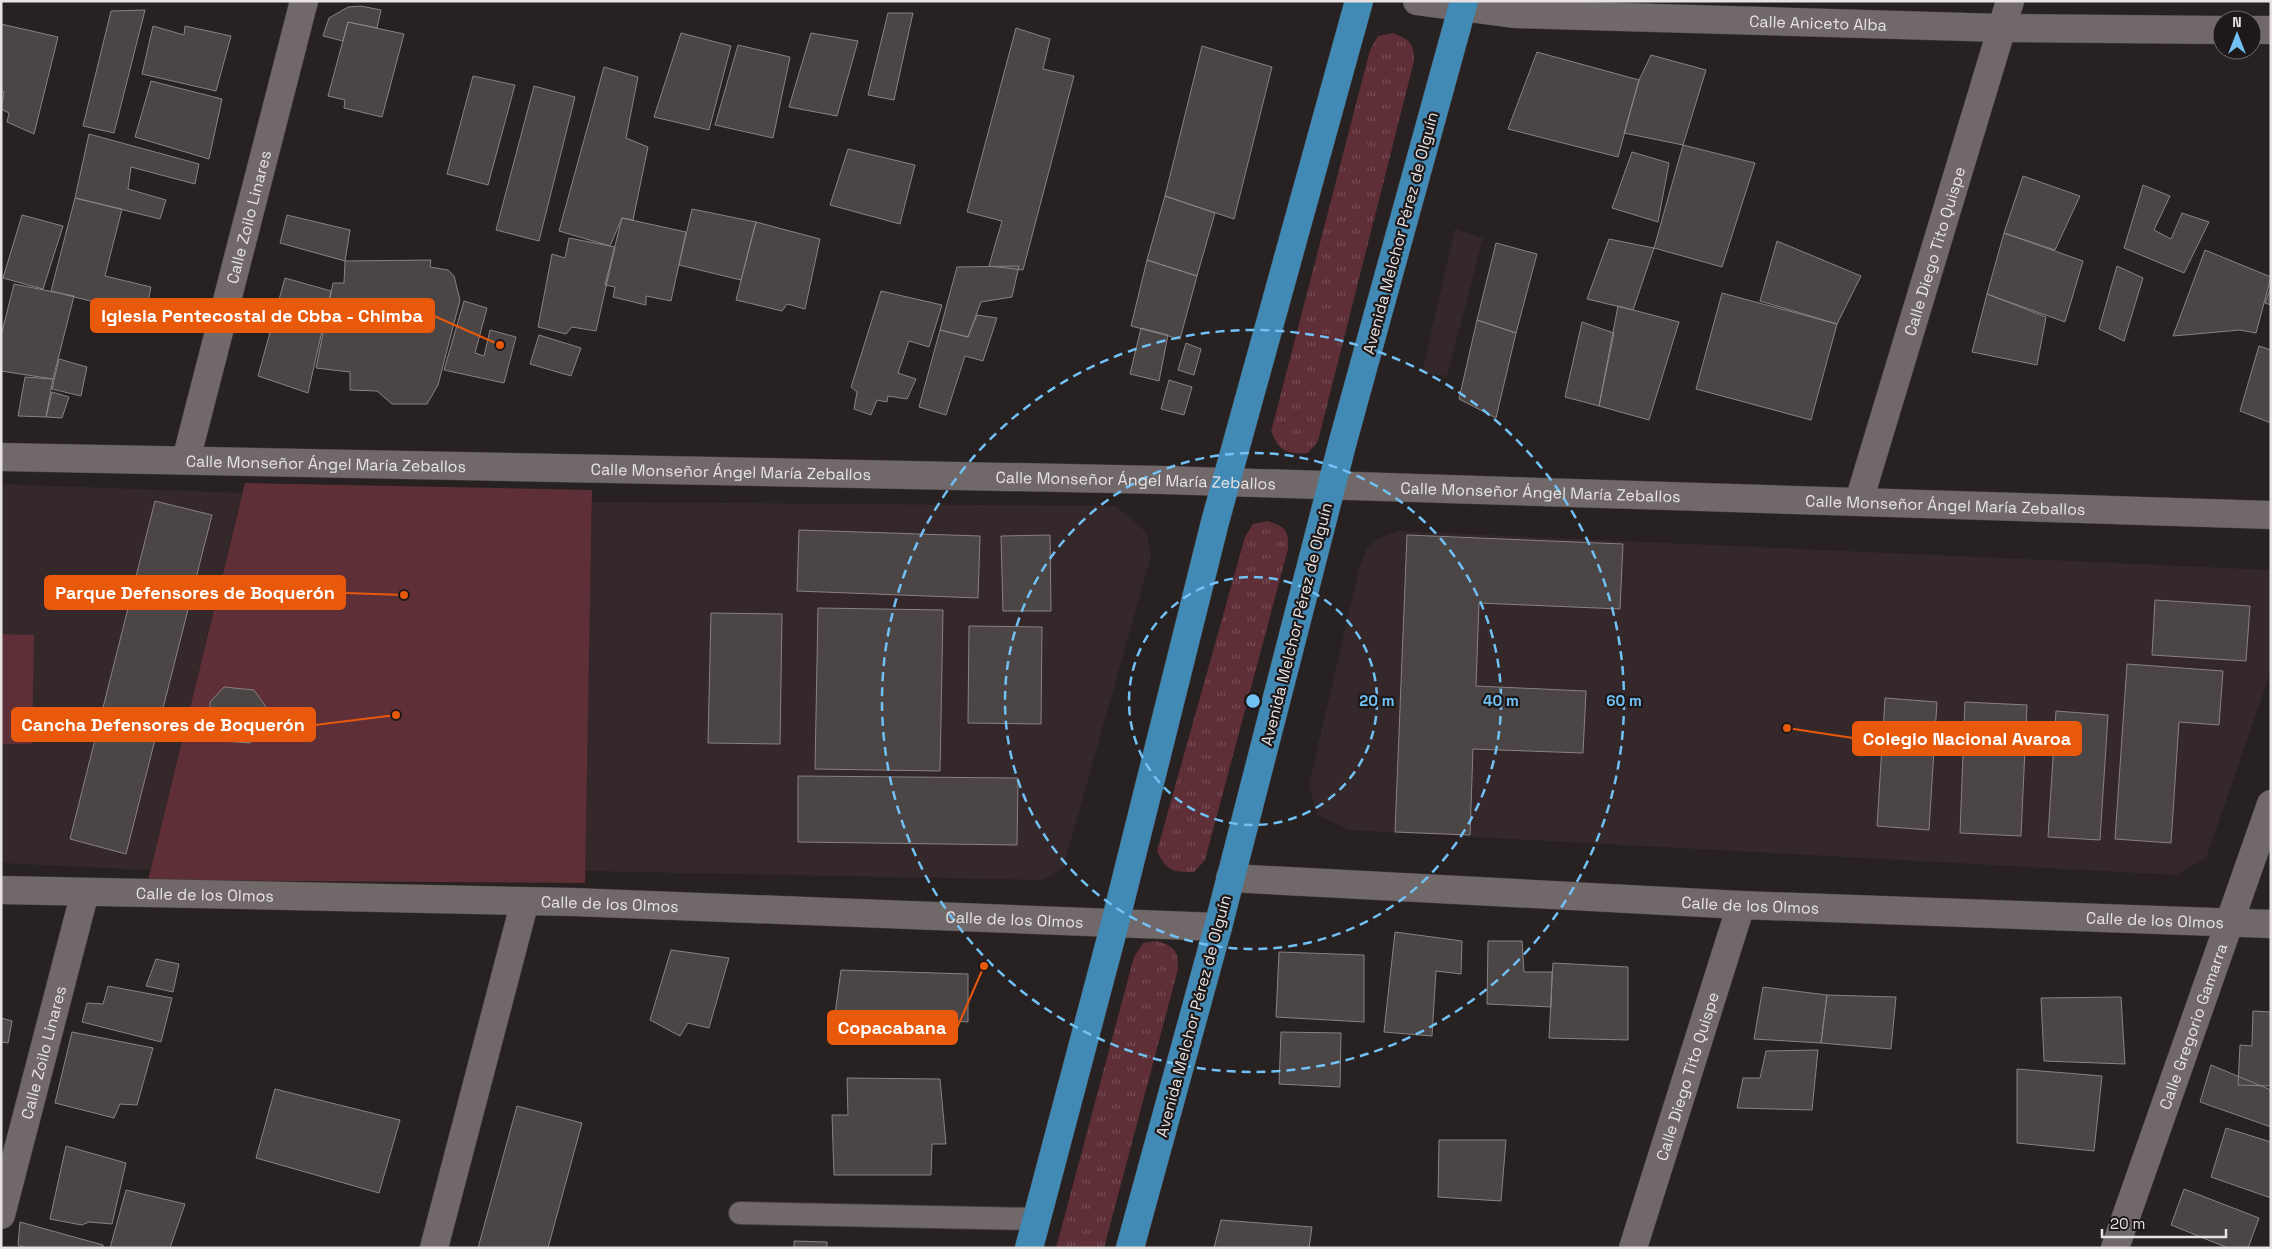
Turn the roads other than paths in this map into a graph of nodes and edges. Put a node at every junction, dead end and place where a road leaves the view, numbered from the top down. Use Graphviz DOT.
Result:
graph roads {
  1 [pos="304,1"];
  2 [pos="1359,1"];
  3 [pos="1417,1"];
  4 [pos="2010,1"];
  5 [pos="1463,4"];
  6 [pos="2002,28"];
  7 [pos="2212,30"];
  8 [pos="1,457"];
  9 [pos="186,460"];
  10 [pos="1227,482"];
  11 [pos="1332,486"];
  12 [pos="1859,501"];
  13 [pos="2271,515"];
  14 [pos="2271,804"];
  15 [pos="1230,878"];
  16 [pos="1,890"];
  17 [pos="85,892"];
  18 [pos="525,901"];
  19 [pos="1741,905"];
  20 [pos="2230,922"];
  21 [pos="1115,923"];
  22 [pos="2271,924"];
  23 [pos="1218,927"];
  24 [pos="740,1213"];
  25 [pos="1,1215"];
  26 [pos="1036,1219"];
  27 [pos="434,1248"];
  28 [pos="1029,1248"];
  29 [pos="1130,1248"];
  30 [pos="1633,1248"];
  31 [pos="2115,1248"];
  1 -- 9 [label="street, Calle Zoilo Linares"];
  2 -- 10 [label="highway"];
  3 -- 5 [label="street, Calle Aniceto Alba"];
  4 -- 6 [label="street, Calle Diego Tito Quispe"];
  5 -- 6 [label="street, Calle Aniceto Alba"];
  5 -- 11 [label="highway, Avenida Melchor Pérez de Olguín"];
  6 -- 7 [label="street, Calle Aniceto Alba"];
  6 -- 12 [label="street, Calle Diego Tito Quispe"];
  8 -- 9 [label="street, Calle Monseñor Ángel María Zeballos"];
  9 -- 10 [label="street, Calle Monseñor Ángel María Zeballos"];
  10 -- 11 [label="street, Calle Monseñor Ángel María Zeballos"];
  10 -- 21 [label="highway"];
  11 -- 12 [label="street, Calle Monseñor Ángel María Zeballos"];
  11 -- 15 [label="highway, Avenida Melchor Pérez de Olguín"];
  12 -- 13 [label="street, Calle Monseñor Ángel María Zeballos"];
  14 -- 20 [label="street, Calle Gregorio Gamarra"];
  15 -- 19 [label="street, Calle de los Olmos"];
  15 -- 23 [label="highway, Avenida Melchor Pérez de Olguín"];
  16 -- 17 [label="street, Calle de los Olmos"];
  17 -- 18 [label="street, Calle de los Olmos"];
  17 -- 25 [label="street, Calle Zoilo Linares"];
  18 -- 21 [label="street, Calle de los Olmos"];
  18 -- 27 [label="street"];
  19 -- 20 [label="street, Calle de los Olmos"];
  19 -- 30 [label="street, Calle Diego Tito Quispe"];
  20 -- 22 [label="street, Calle de los Olmos"];
  20 -- 31 [label="street, Calle Gregorio Gamarra"];
  21 -- 23 [label="street, Calle de los Olmos"];
  21 -- 26 [label="highway"];
  23 -- 29 [label="highway, Avenida Melchor Pérez de Olguín"];
  24 -- 26 [label="lane"];
  26 -- 28 [label="highway"];
}
